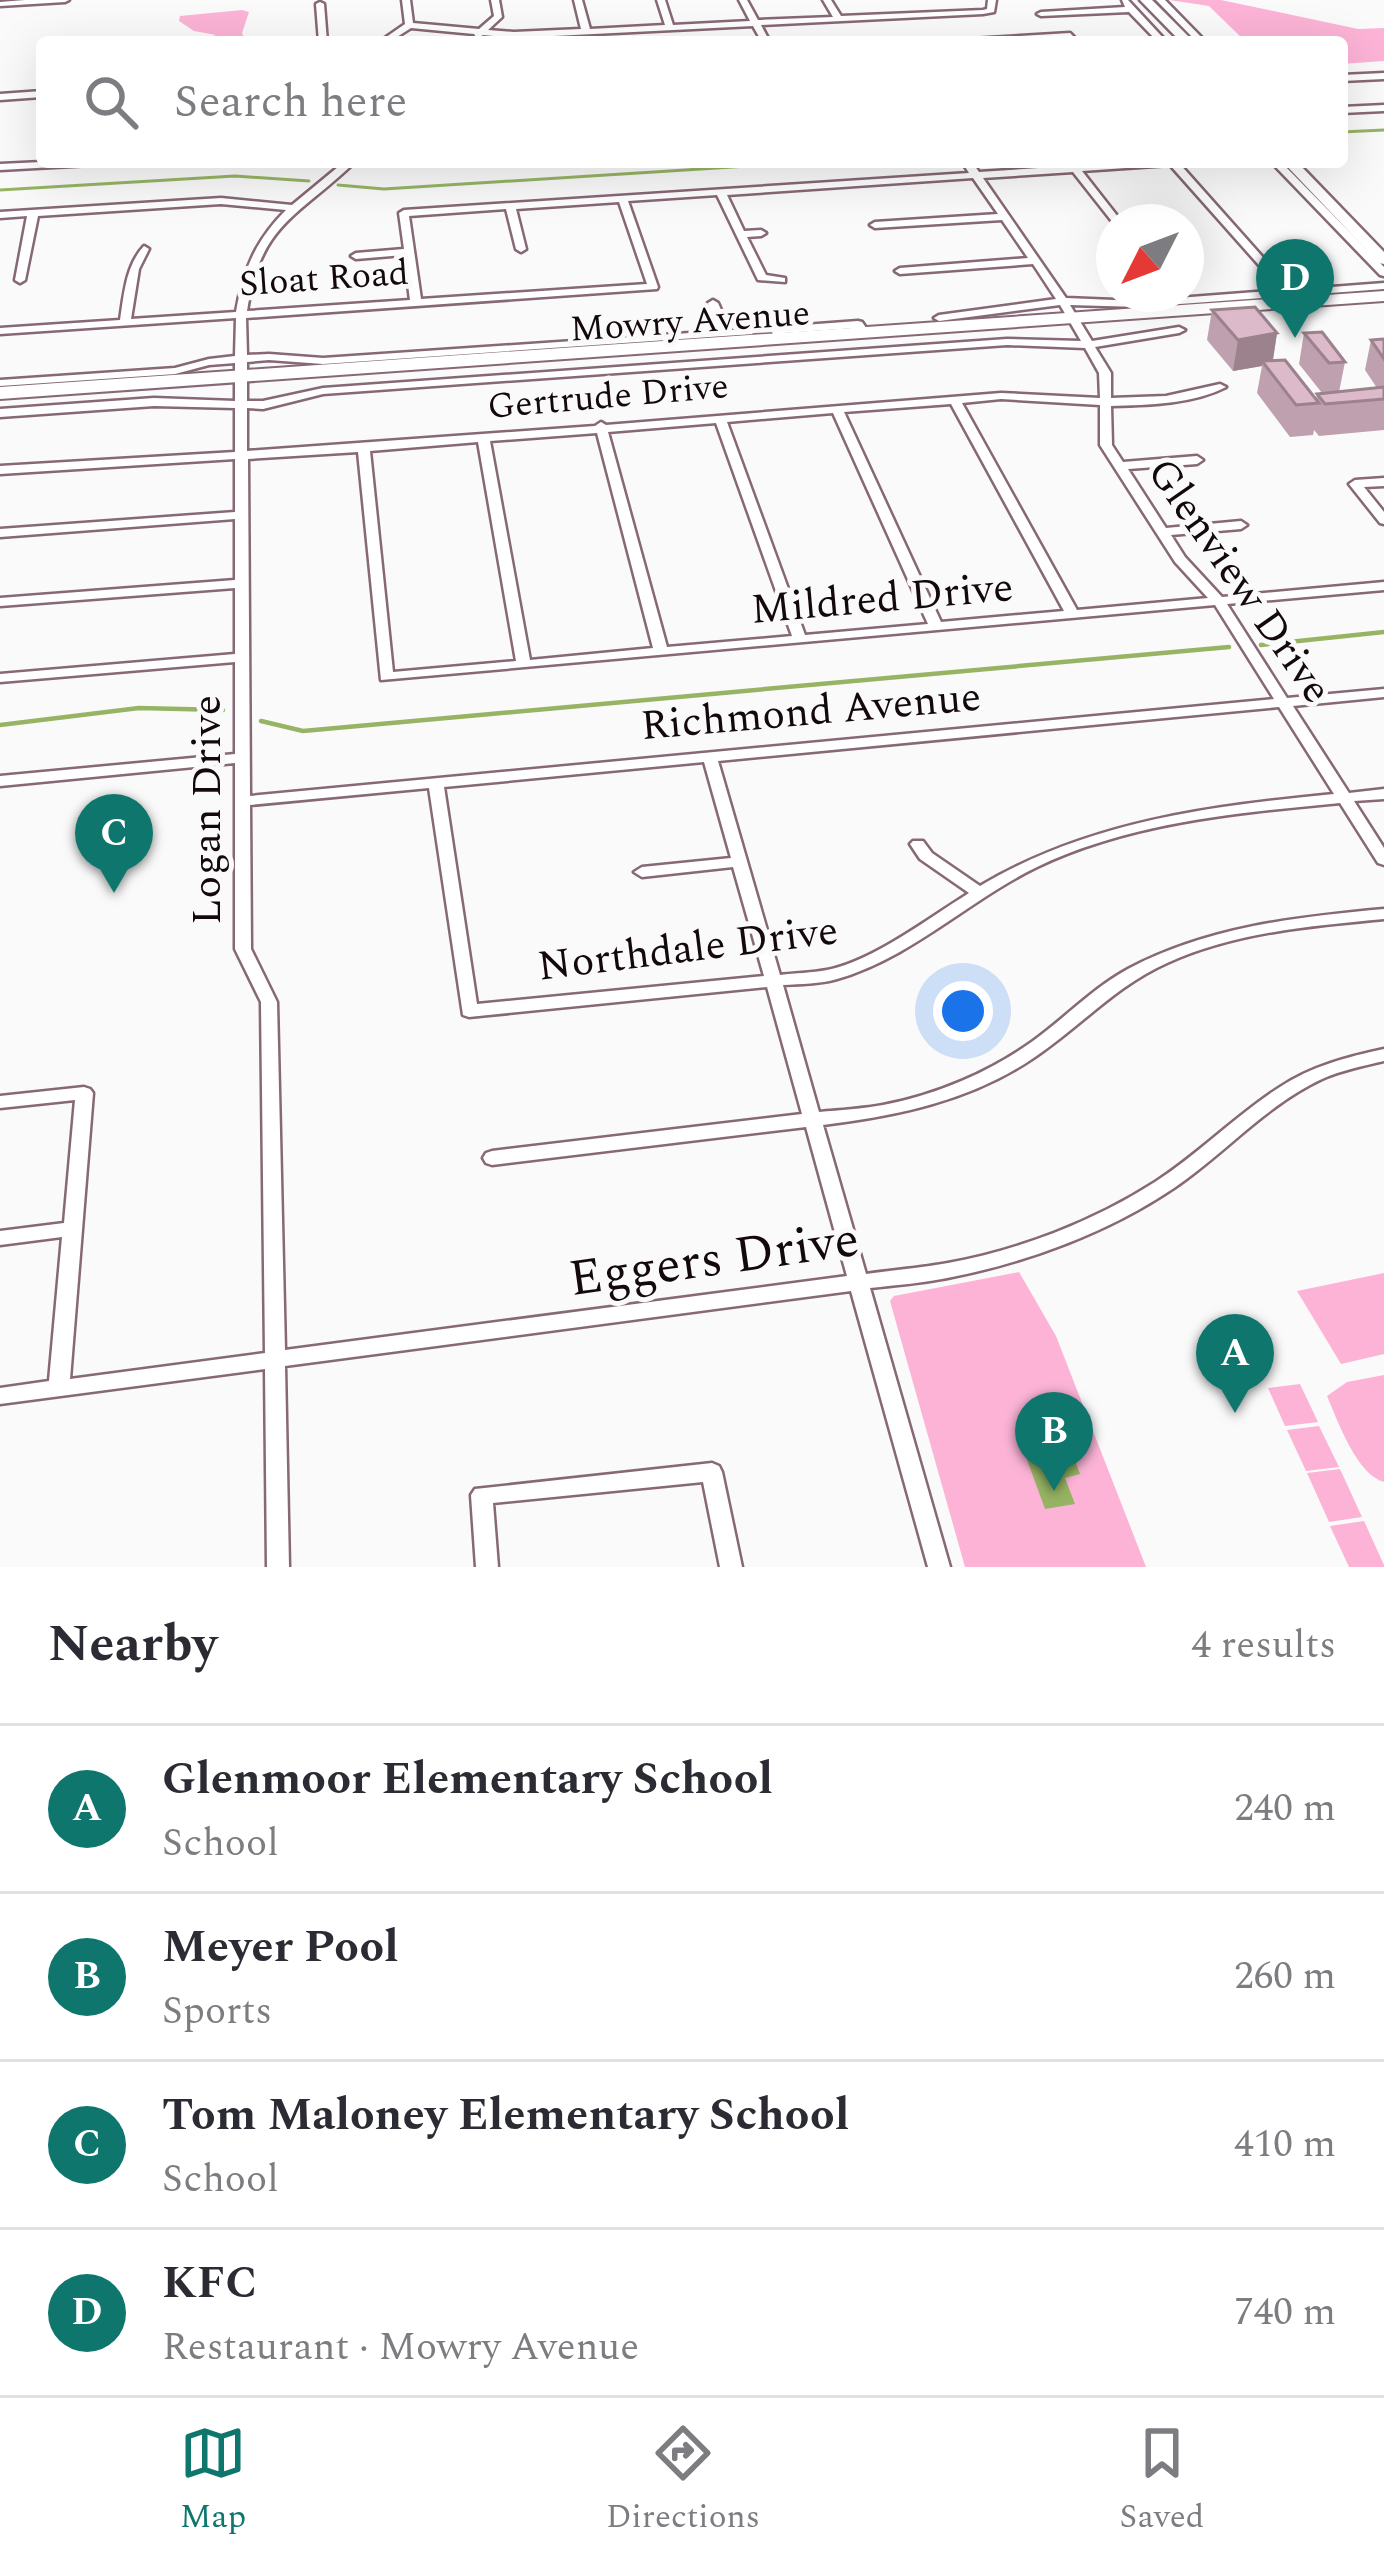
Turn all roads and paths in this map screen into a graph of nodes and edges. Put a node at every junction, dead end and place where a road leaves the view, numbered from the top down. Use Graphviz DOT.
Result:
graph roads {
  1 [pos="65,0"];
  2 [pos="406,0"];
  3 [pos="495,0"];
  4 [pos="578,0"];
  5 [pos="661,0"];
  6 [pos="743,0"];
  7 [pos="827,0"];
  8 [pos="1123,0"];
  9 [pos="1146,0"];
  10 [pos="1160,0"];
  11 [pos="1,2"];
  12 [pos="320,4"];
  13 [pos="1132,4"];
  14 [pos="992,5"];
  15 [pos="1041,14"];
  16 [pos="838,19"];
  17 [pos="755,24"];
  18 [pos="409,25"];
  19 [pos="669,26"];
  20 [pos="586,31"];
  21 [pos="479,33"];
  22 [pos="323,36"];
  23 [pos="392,36"];
  24 [pos="476,36"];
  25 [pos="762,36"];
  26 [pos="1158,36"];
  27 [pos="1167,36"];
  28 [pos="1182,36"];
  29 [pos="1196,36"];
  30 [pos="1384,76"];
  31 [pos="1348,79"];
  32 [pos="36,94"];
  33 [pos="0,97"];
  34 [pos="1348,99"];
  35 [pos="1384,108"];
  36 [pos="1358,109"];
  37 [pos="1348,110"];
  38 [pos="36,165"];
  39 [pos="0,167"];
  40 [pos="343,168"];
  41 [pos="971,168"];
  42 [pos="1090,168"];
  43 [pos="1178,168"];
  44 [pos="1282,168"];
  45 [pos="1296,168"];
  46 [pos="1313,168"];
  47 [pos="1076,169"];
  48 [pos="976,175"];
  49 [pos="720,190"];
  50 [pos="622,197"];
  51 [pos="1104,204"];
  52 [pos="509,205"];
  53 [pos="297,208"];
  54 [pos="33,213"];
  55 [pos="0,215"];
  56 [pos="1005,218"];
  57 [pos="875,225"];
  58 [pos="760,233"];
  59 [pos="741,234"];
  60 [pos="1384,240"];
  61 [pos="144,249"];
  62 [pos="521,249"];
  63 [pos="406,253"];
  64 [pos="356,256"];
  65 [pos="1384,260"];
  66 [pos="1036,261"];
  67 [pos="900,271"];
  68 [pos="1384,273"];
  69 [pos="20,280"];
  70 [pos="781,280"];
  71 [pos="1384,286"];
  72 [pos="1288,293"];
  73 [pos="1384,296"];
  74 [pos="416,302"];
  75 [pos="713,303"];
  76 [pos="1384,306"];
  77 [pos="242,315"];
  78 [pos="939,318"];
  79 [pos="125,322"];
  80 [pos="1075,323"];
  81 [pos="1178,330"];
  82 [pos="0,331"];
  83 [pos="748,332"];
  84 [pos="726,334"];
  85 [pos="242,382"];
  86 [pos="0,383"];
  87 [pos="1220,386"];
  88 [pos="0,393"];
  89 [pos="955,400"];
  90 [pos="0,404"];
  91 [pos="1106,404"];
  92 [pos="837,409"];
  93 [pos="0,413"];
  94 [pos="720,418"];
  95 [pos="601,426"];
  96 [pos="483,438"];
  97 [pos="364,448"];
  98 [pos="241,453"];
  99 [pos="1197,460"];
  100 [pos="1120,466"];
  101 [pos="0,470"];
  102 [pos="1384,482"];
  103 [pos="242,514"];
  104 [pos="1384,520"];
  105 [pos="1241,525"];
  106 [pos="1162,532"];
  107 [pos="0,533"];
  108 [pos="242,583"];
  109 [pos="1384,586"];
  110 [pos="0,602"];
  111 [pos="1219,602"];
  112 [pos="1072,615"];
  113 [pos="937,627"];
  114 [pos="800,639"];
  115 [pos="661,652"];
  116 [pos="243,658"];
  117 [pos="524,664"];
  118 [pos="0,678"];
  119 [pos="1384,693"];
  120 [pos="1285,703"];
  121 [pos="243,758"];
  122 [pos="710,758"];
  123 [pos="0,781"];
  124 [pos="436,782"];
  125 [pos="1384,794"];
  126 [pos="1346,798"];
  127 [pos="244,801"];
  128 [pos="918,844"];
  129 [pos="1384,860"];
  130 [pos="737,862"];
  131 [pos="642,872"];
  132 [pos="977,891"];
  133 [pos="1384,914"];
  134 [pos="775,982"];
  135 [pos="1384,1055"];
  136 [pos="0,1102"];
  137 [pos="812,1119"];
  138 [pos="492,1158"];
  139 [pos="72,1229"];
  140 [pos="0,1238"];
  141 [pos="860,1282"];
  142 [pos="275,1358"];
  143 [pos="58,1388"];
  144 [pos="0,1396"];
  145 [pos="278,1567"];
  146 [pos="487,1567"];
  147 [pos="731,1567"];
  148 [pos="939,1567"];
  1 -- 11 [label="street"];
  2 -- 18 [label="street"];
  3 -- 21 [label="street"];
  4 -- 20 [label="street"];
  5 -- 19 [label="street"];
  6 -- 17 [label="street"];
  7 -- 16 [label="street"];
  8 -- 13 [label="street"];
  9 -- 28 [label="main road"];
  10 -- 29 [label="street"];
  12 -- 22 [label="street"];
  13 -- 15 [label="street"];
  13 -- 26 [label="street"];
  13 -- 27 [label="main road"];
  14 -- 16 [label="street"];
  16 -- 17 [label="street"];
  17 -- 19 [label="street"];
  17 -- 25 [label="street"];
  18 -- 21 [label="street"];
  18 -- 23 [label="street"];
  19 -- 20 [label="street"];
  20 -- 21 [label="street"];
  21 -- 24 [label="street"];
  30 -- 31 [label="street"];
  32 -- 33 [label="street"];
  34 -- 36 [label="street"];
  35 -- 36 [label="street"];
  36 -- 37 [label="street"];
  38 -- 39 [label="street"];
  40 -- 53 [label="street, Logan Drive"];
  41 -- 48 [label="street, Glenview Drive"];
  42 -- 47 [label="street"];
  43 -- 72 [label="street"];
  44 -- 68 [label="street"];
  45 -- 65 [label="main road"];
  46 -- 60 [label="main road"];
  47 -- 48 [label="street"];
  47 -- 51 [label="street"];
  48 -- 49 [label="street"];
  48 -- 56 [label="street, Glenview Drive"];
  49 -- 50 [label="street"];
  49 -- 59 [label="street"];
  50 -- 52 [label="street"];
  50 -- 74 [label="street, Sloat Road"];
  52 -- 62 [label="street"];
  52 -- 63 [label="street"];
  53 -- 54 [label="street"];
  53 -- 77 [label="street, Logan Drive"];
  54 -- 55 [label="street"];
  54 -- 69 [label="street"];
  56 -- 57 [label="street"];
  56 -- 66 [label="street, Glenview Drive"];
  58 -- 59 [label="street"];
  59 -- 70 [label="street"];
  61 -- 79 [label="street"];
  63 -- 64 [label="street"];
  63 -- 74 [label="street"];
  66 -- 67 [label="street"];
  66 -- 80 [label="street, Glenview Drive"];
  71 -- 72 [label="street, Mowry Avenue"];
  72 -- 80 [label="street, Mowry Avenue"];
  73 -- 80 [label="main road, Mowry Avenue"];
  74 -- 77 [label="street, Sloat Road"];
  75 -- 84 [label="street"];
  76 -- 80 [label="main road, Mowry Avenue"];
  77 -- 79 [label="street, Sloat Road"];
  77 -- 85 [label="street, Logan Drive"];
  78 -- 80 [label="street, Mowry Avenue"];
  79 -- 82 [label="street, Sloat Road"];
  80 -- 81 [label="street, Mowry Avenue"];
  80 -- 85 [label="main road, Mowry Avenue"];
  80 -- 85 [label="main road, Mowry Avenue"];
  80 -- 91 [label="street, Glenview Drive"];
  83 -- 84 [label="street, Mowry Avenue"];
  84 -- 85 [label="street, Mowry Avenue"];
  85 -- 86 [label="street, Mowry Avenue"];
  85 -- 88 [label="main road, Mowry Avenue"];
  85 -- 90 [label="main road, Mowry Avenue"];
  85 -- 93 [label="street, Mowry Avenue"];
  85 -- 98 [label="street, Logan Drive"];
  87 -- 91 [label="street, Gertrude Drive"];
  89 -- 91 [label="street, Gertrude Drive"];
  89 -- 92 [label="street, Gertrude Drive"];
  89 -- 112 [label="street"];
  91 -- 100 [label="street, Glenview Drive"];
  92 -- 94 [label="street, Gertrude Drive"];
  92 -- 113 [label="street"];
  94 -- 95 [label="street, Gertrude Drive"];
  94 -- 114 [label="street"];
  95 -- 96 [label="street, Gertrude Drive"];
  95 -- 115 [label="street"];
  96 -- 97 [label="street, Gertrude Drive"];
  96 -- 117 [label="street"];
  97 -- 98 [label="street, Gertrude Drive"];
  97 -- 117 [label="street, Mildred Drive"];
  98 -- 101 [label="street, Gertrude Drive"];
  98 -- 103 [label="street, Logan Drive"];
  99 -- 100 [label="street"];
  100 -- 106 [label="street, Glenview Drive"];
  102 -- 104 [label="street"];
  103 -- 107 [label="street"];
  103 -- 108 [label="street, Logan Drive"];
  105 -- 106 [label="street"];
  106 -- 111 [label="street, Glenview Drive"];
  108 -- 110 [label="street"];
  108 -- 116 [label="street, Logan Drive"];
  109 -- 111 [label="street, Mildred Drive"];
  111 -- 112 [label="street, Mildred Drive"];
  111 -- 120 [label="street, Glenview Drive"];
  112 -- 113 [label="street, Mildred Drive"];
  113 -- 114 [label="street, Mildred Drive"];
  114 -- 115 [label="street, Mildred Drive"];
  115 -- 117 [label="street, Mildred Drive"];
  116 -- 118 [label="street"];
  116 -- 121 [label="street, Logan Drive"];
  119 -- 120 [label="street, Richmond Avenue"];
  120 -- 122 [label="street, Richmond Avenue"];
  120 -- 126 [label="street, Glenview Drive"];
  121 -- 123 [label="street"];
  121 -- 127 [label="street, Logan Drive"];
  122 -- 124 [label="street, Richmond Avenue"];
  122 -- 130 [label="street"];
  124 -- 127 [label="street, Richmond Avenue"];
  124 -- 134 [label="street, Northdale Drive"];
  125 -- 126 [label="street, Northdale Drive"];
  126 -- 129 [label="street, Glenview Drive"];
  126 -- 132 [label="street, Northdale Drive"];
  127 -- 142 [label="street, Logan Drive"];
  128 -- 132 [label="street"];
  130 -- 131 [label="street"];
  130 -- 134 [label="street"];
  132 -- 134 [label="street, Northdale Drive"];
  133 -- 137 [label="street"];
  134 -- 137 [label="street"];
  135 -- 141 [label="street, Eggers Drive"];
  136 -- 139 [label="street"];
  137 -- 138 [label="street"];
  137 -- 141 [label="street"];
  139 -- 140 [label="street"];
  139 -- 143 [label="street"];
  141 -- 142 [label="street, Eggers Drive"];
  141 -- 148 [label="street"];
  142 -- 143 [label="street, Eggers Drive"];
  142 -- 145 [label="street, Logan Drive"];
  143 -- 144 [label="street, Eggers Drive"];
  146 -- 147 [label="street"];
}
